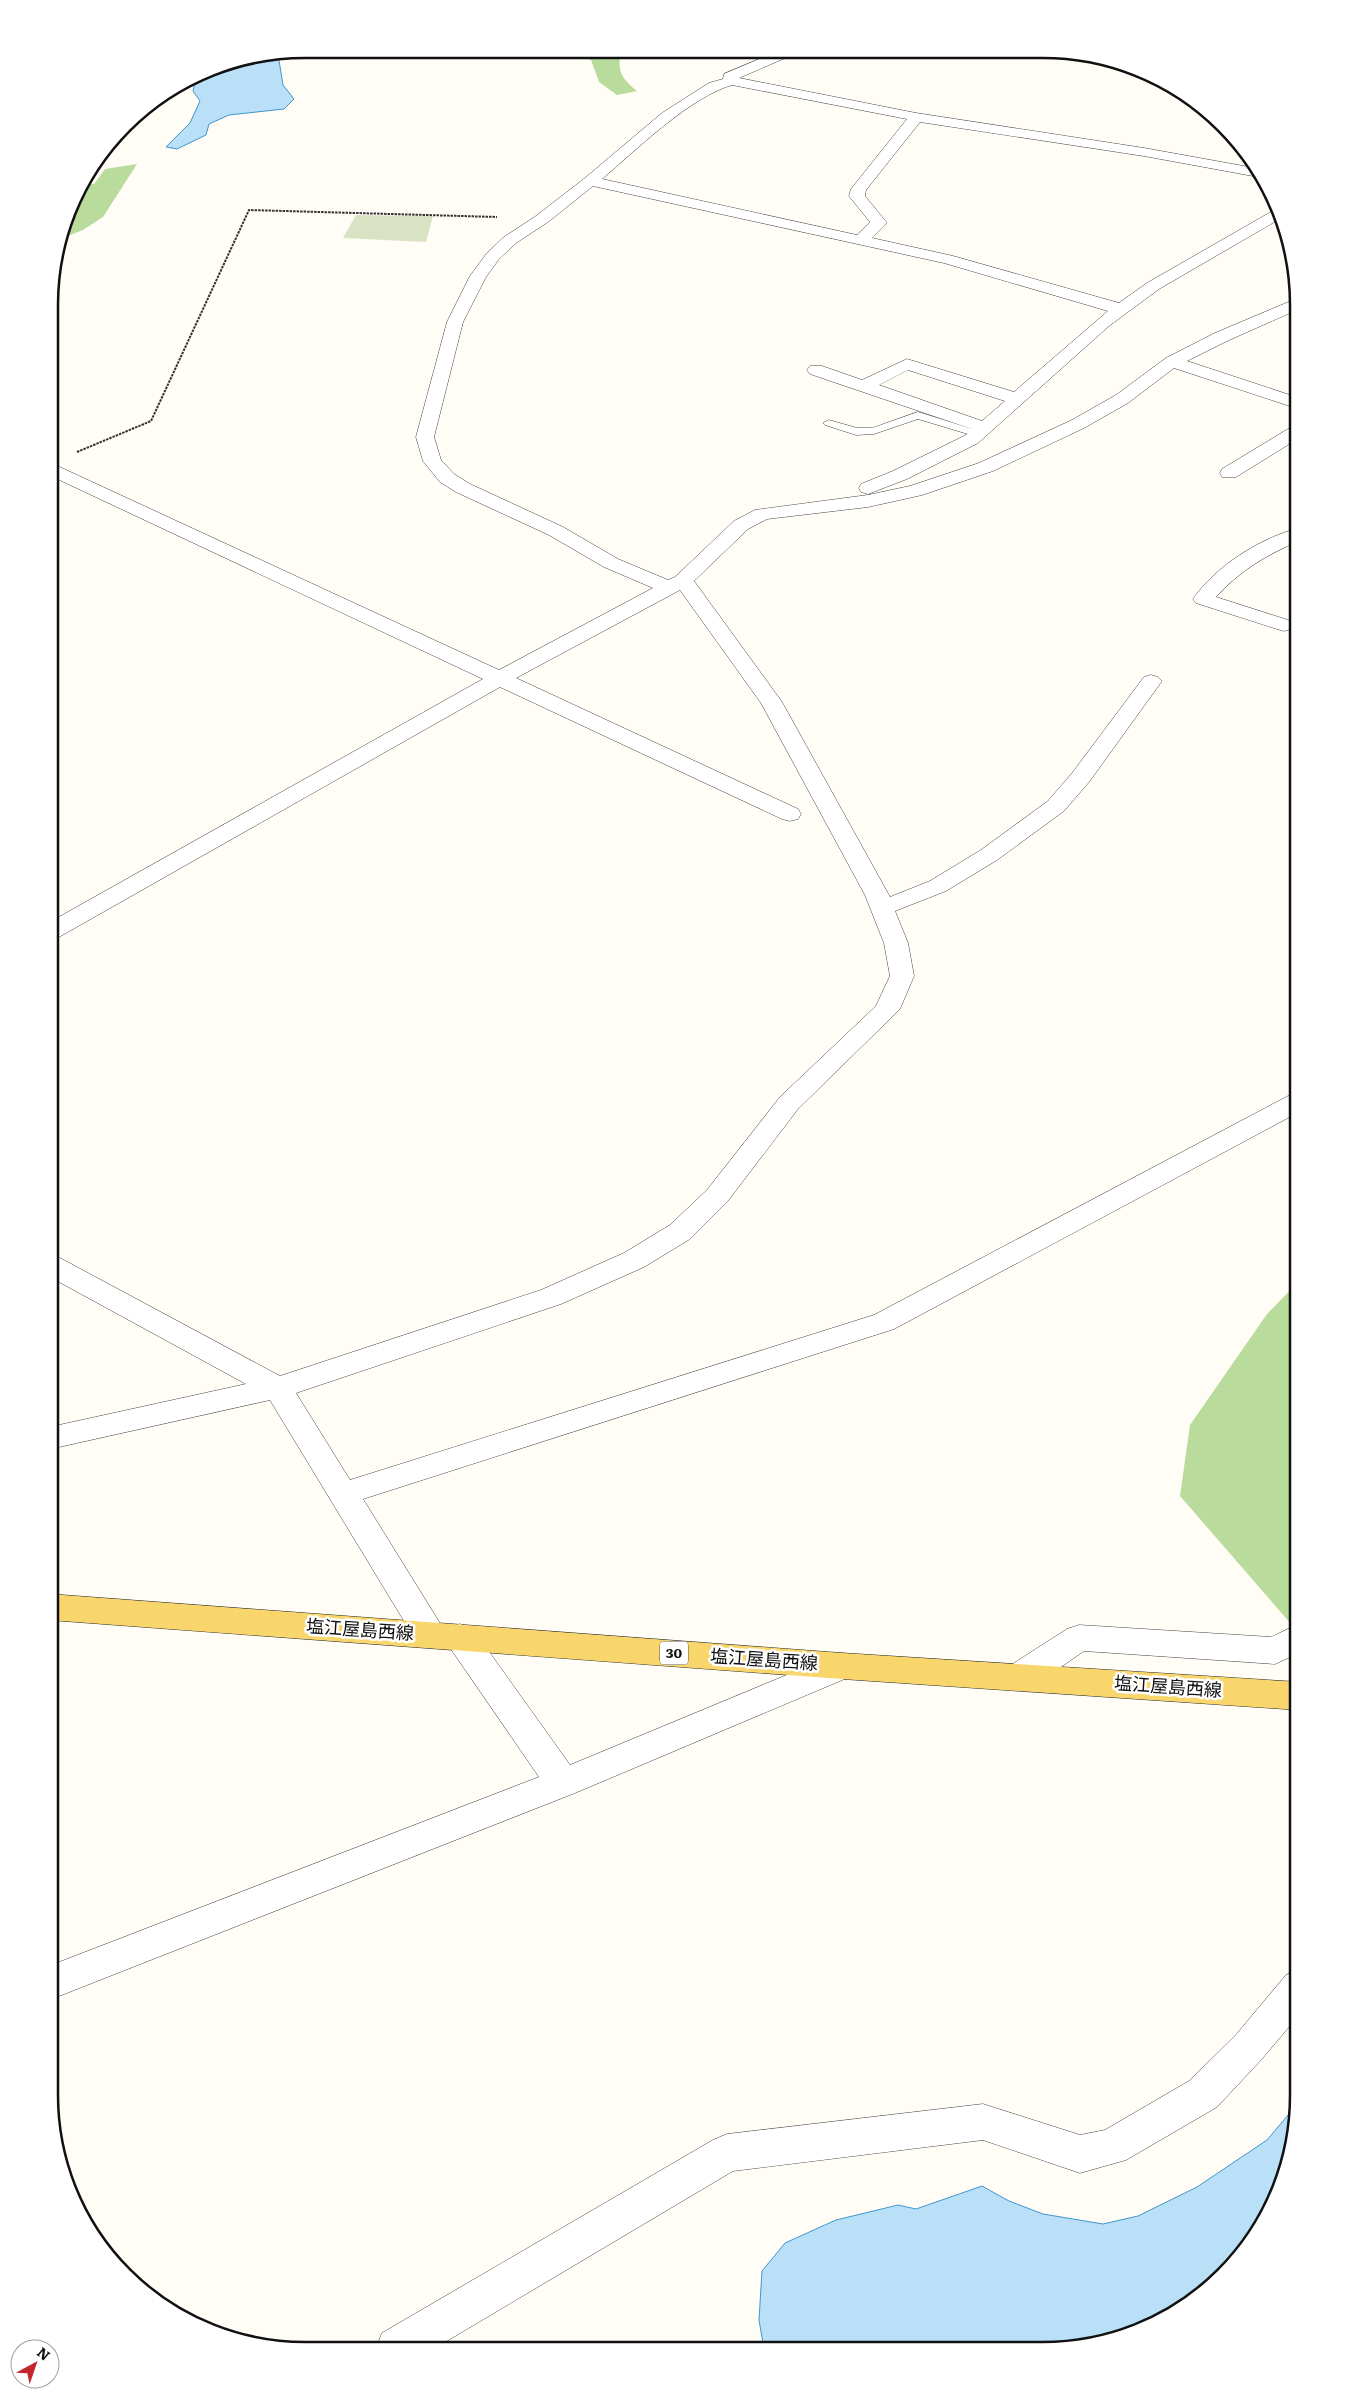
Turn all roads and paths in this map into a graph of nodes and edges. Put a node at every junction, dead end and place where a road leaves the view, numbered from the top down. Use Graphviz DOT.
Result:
graph roads {
  1 [pos="773,58"];
  2 [pos="733,80"];
  3 [pos="916,117"];
  4 [pos="1252,172"];
  5 [pos="590,181"];
  6 [pos="1274,216"];
  7 [pos="542,219"];
  8 [pos="861,239"];
  9 [pos="1290,307"];
  10 [pos="1121,309"];
  11 [pos="1172,362"];
  12 [pos="816,370"];
  13 [pos="864,386"];
  14 [pos="1018,399"];
  15 [pos="1290,401"];
  16 [pos="829,423"];
  17 [pos="982,431"];
  18 [pos="1290,436"];
  19 [pos="69,456"];
  20 [pos="58,472"];
  21 [pos="1229,473"];
  22 [pos="762,514"];
  23 [pos="1290,538"];
  24 [pos="676,584"];
  25 [pos="1284,625"];
  26 [pos="500,678"];
  27 [pos="1151,681"];
  28 [pos="790,814"];
  29 [pos="882,908"];
  30 [pos="58,927"];
  31 [pos="1290,1106"];
  32 [pos="58,1269"];
  33 [pos="278,1388"];
  34 [pos="58,1436"];
  35 [pos="342,1494"];
  36 [pos="58,1609"];
  37 [pos="445,1636"];
  38 [pos="1290,1642"];
  39 [pos="842,1666"];
  40 [pos="1020,1677"];
  41 [pos="1290,1695"];
  42 [pos="562,1783"];
  43 [pos="58,1979"];
  44 [pos="1290,1998"];
  45 [pos="407,2342"];
  1 -- 2 [label="street"];
  2 -- 3 [label="street"];
  2 -- 5 [label="street"];
  3 -- 4 [label="street"];
  3 -- 8 [label="street"];
  5 -- 7 [label="street"];
  5 -- 8 [label="street"];
  6 -- 10 [label="street"];
  7 -- 19 [label="path"];
  7 -- 24 [label="street"];
  8 -- 10 [label="street"];
  9 -- 11 [label="street"];
  10 -- 14 [label="street"];
  11 -- 15 [label="street"];
  11 -- 22 [label="street"];
  12 -- 13 [label="street"];
  13 -- 14 [label="street"];
  13 -- 17 [label="street"];
  14 -- 17 [label="street"];
  16 -- 17 [label="lane"];
  17 -- 22 [label="street"];
  18 -- 21 [label="street"];
  20 -- 26 [label="street"];
  22 -- 24 [label="street"];
  23 -- 25 [label="street"];
  24 -- 26 [label="street"];
  24 -- 29 [label="street"];
  26 -- 28 [label="street"];
  26 -- 30 [label="street"];
  27 -- 29 [label="street"];
  29 -- 33 [label="street"];
  31 -- 35 [label="street"];
  32 -- 33 [label="street"];
  33 -- 34 [label="street"];
  33 -- 35 [label="street"];
  35 -- 37 [label="street"];
  36 -- 37 [label="main road, 塩江屋島西線 / 30"];
  37 -- 39 [label="main road, 塩江屋島西線 / 30"];
  37 -- 42 [label="street"];
  38 -- 40 [label="street"];
  39 -- 40 [label="main road, 塩江屋島西線 / 30"];
  39 -- 42 [label="street"];
  40 -- 41 [label="main road, 塩江屋島西線 / 30"];
  42 -- 43 [label="street"];
  44 -- 45 [label="street"];
}
